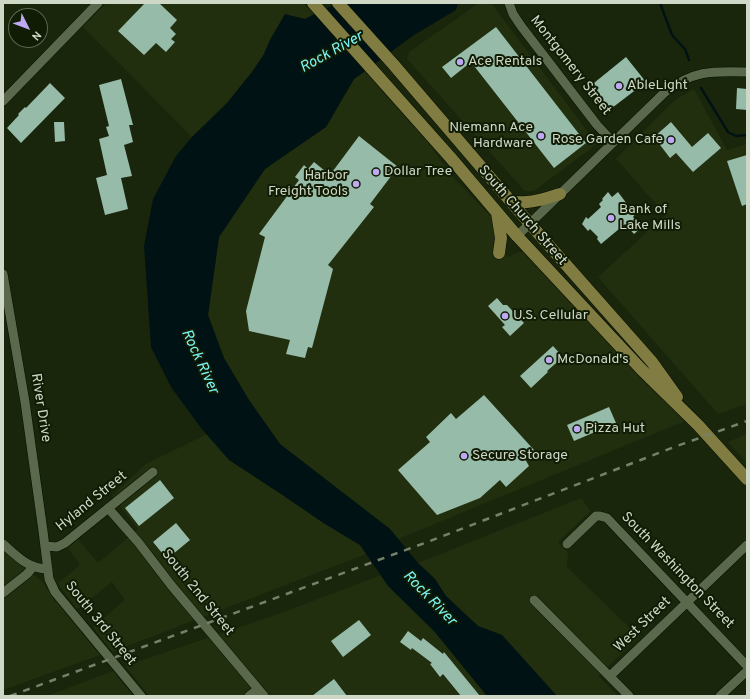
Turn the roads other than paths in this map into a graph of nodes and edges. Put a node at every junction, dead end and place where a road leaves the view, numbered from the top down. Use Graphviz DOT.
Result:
graph roads {
  1 [pos="98,3"];
  2 [pos="338,3"];
  3 [pos="509,3"];
  4 [pos="315,5"];
  5 [pos="747,72"];
  6 [pos="3,101"];
  7 [pos="613,142"];
  8 [pos="560,194"];
  9 [pos="510,201"];
  10 [pos="497,212"];
  11 [pos="530,224"];
  12 [pos="517,236"];
  13 [pos="498,253"];
  14 [pos="3,274"];
  15 [pos="698,425"];
  16 [pos="153,472"];
  17 [pos="747,479"];
  18 [pos="108,508"];
  19 [pos="3,544"];
  20 [pos="567,544"];
  21 [pos="747,545"];
  22 [pos="45,546"];
  23 [pos="33,567"];
  24 [pos="48,569"];
  25 [pos="3,593"];
  26 [pos="534,600"];
  27 [pos="687,602"];
  28 [pos="747,666"];
  29 [pos="747,671"];
  30 [pos="610,676"];
  31 [pos="261,692"];
  32 [pos="141,696"];
  33 [pos="249,696"];
  34 [pos="629,696"];
  35 [pos="720,696"];
  1 -- 6 [label="street"];
  2 -- 9 [label="main road, South Church Street"];
  3 -- 7 [label="street, Montgomery Street"];
  4 -- 10 [label="main road, South Church Street"];
  5 -- 7 [label="street"];
  7 -- 8 [label="street"];
  8 -- 9 [label="main road"];
  8 -- 11 [label="street"];
  9 -- 11 [label="main road, South Church Street"];
  10 -- 12 [label="main road, South Church Street"];
  10 -- 13 [label="main road"];
  11 -- 12 [label="street"];
  11 -- 15 [label="main road, South Church Street"];
  12 -- 15 [label="main road, South Church Street"];
  14 -- 22 [label="street, River Drive"];
  15 -- 17 [label="main road, South Church Street"];
  16 -- 18 [label="street, Hyland Street"];
  18 -- 22 [label="street, Hyland Street"];
  18 -- 31 [label="street, South 2nd Street"];
  19 -- 23 [label="street"];
  20 -- 27 [label="street, South Washington Street"];
  21 -- 27 [label="street, West Street"];
  22 -- 24 [label="street, River Drive"];
  23 -- 24 [label="street"];
  23 -- 25 [label="street"];
  24 -- 32 [label="street, South 3rd Street"];
  26 -- 30 [label="street"];
  27 -- 28 [label="street, South Washington Street"];
  27 -- 30 [label="street, West Street"];
  29 -- 35 [label="street"];
  30 -- 34 [label="street"];
  31 -- 33 [label="street"];
}
